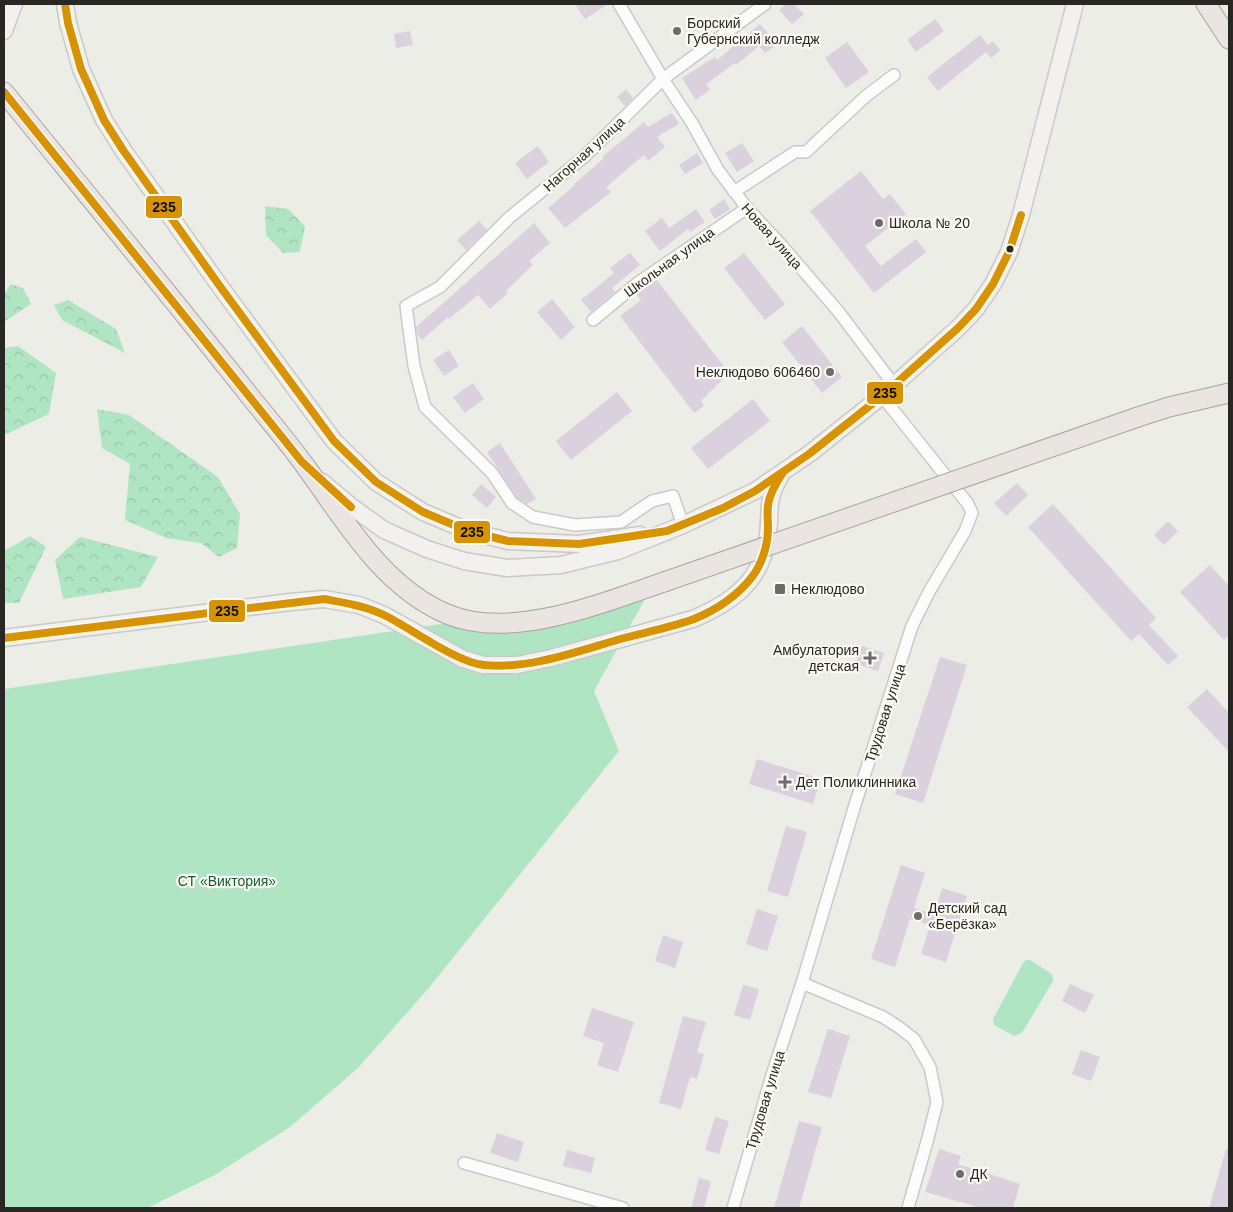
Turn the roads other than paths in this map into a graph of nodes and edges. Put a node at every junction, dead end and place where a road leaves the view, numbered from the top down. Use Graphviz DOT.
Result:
graph roads {
  1 [pos="14,4"];
  2 [pos="66,4"];
  3 [pos="619,4"];
  4 [pos="765,4"];
  5 [pos="1075,4"];
  6 [pos="1206,4"];
  7 [pos="4,32"];
  8 [pos="1229,39"];
  9 [pos="894,75"];
  10 [pos="663,78"];
  11 [pos="4,92"];
  12 [pos="734,192"];
  13 [pos="747,208"];
  14 [pos="593,320"];
  15 [pos="894,385"];
  16 [pos="1229,393"];
  17 [pos="882,396"];
  18 [pos="302,462"];
  19 [pos="784,472"];
  20 [pos="683,526"];
  21 [pos="668,531"];
  22 [pos="4,638"];
  23 [pos="802,983"];
  24 [pos="464,1163"];
  25 [pos="623,1208"];
  26 [pos="733,1208"];
  27 [pos="908,1208"];
  1 -- 7 [label="street"];
  2 -- 21 [label="street"];
  3 -- 10 [label="street, Новая улица"];
  4 -- 10 [label="street, Нагорная улица"];
  5 -- 15 [label="street"];
  6 -- 8 [label="main road"];
  9 -- 12 [label="street"];
  10 -- 12 [label="street, Новая улица"];
  10 -- 20 [label="street, Нагорная улица"];
  11 -- 18 [label="main road"];
  12 -- 13 [label="street, Новая улица"];
  13 -- 14 [label="street, Школьная улица"];
  13 -- 15 [label="street, Новая улица"];
  15 -- 17 [label="street"];
  16 -- 18 [label="main road, bridge"];
  17 -- 19 [label="street"];
  17 -- 23 [label="street, Трудовая улица"];
  18 -- 21 [label="street"];
  19 -- 20 [label="street"];
  19 -- 22 [label="street"];
  20 -- 21 [label="street"];
  23 -- 26 [label="street, Трудовая улица"];
  23 -- 27 [label="street"];
  24 -- 25 [label="street"];
}
